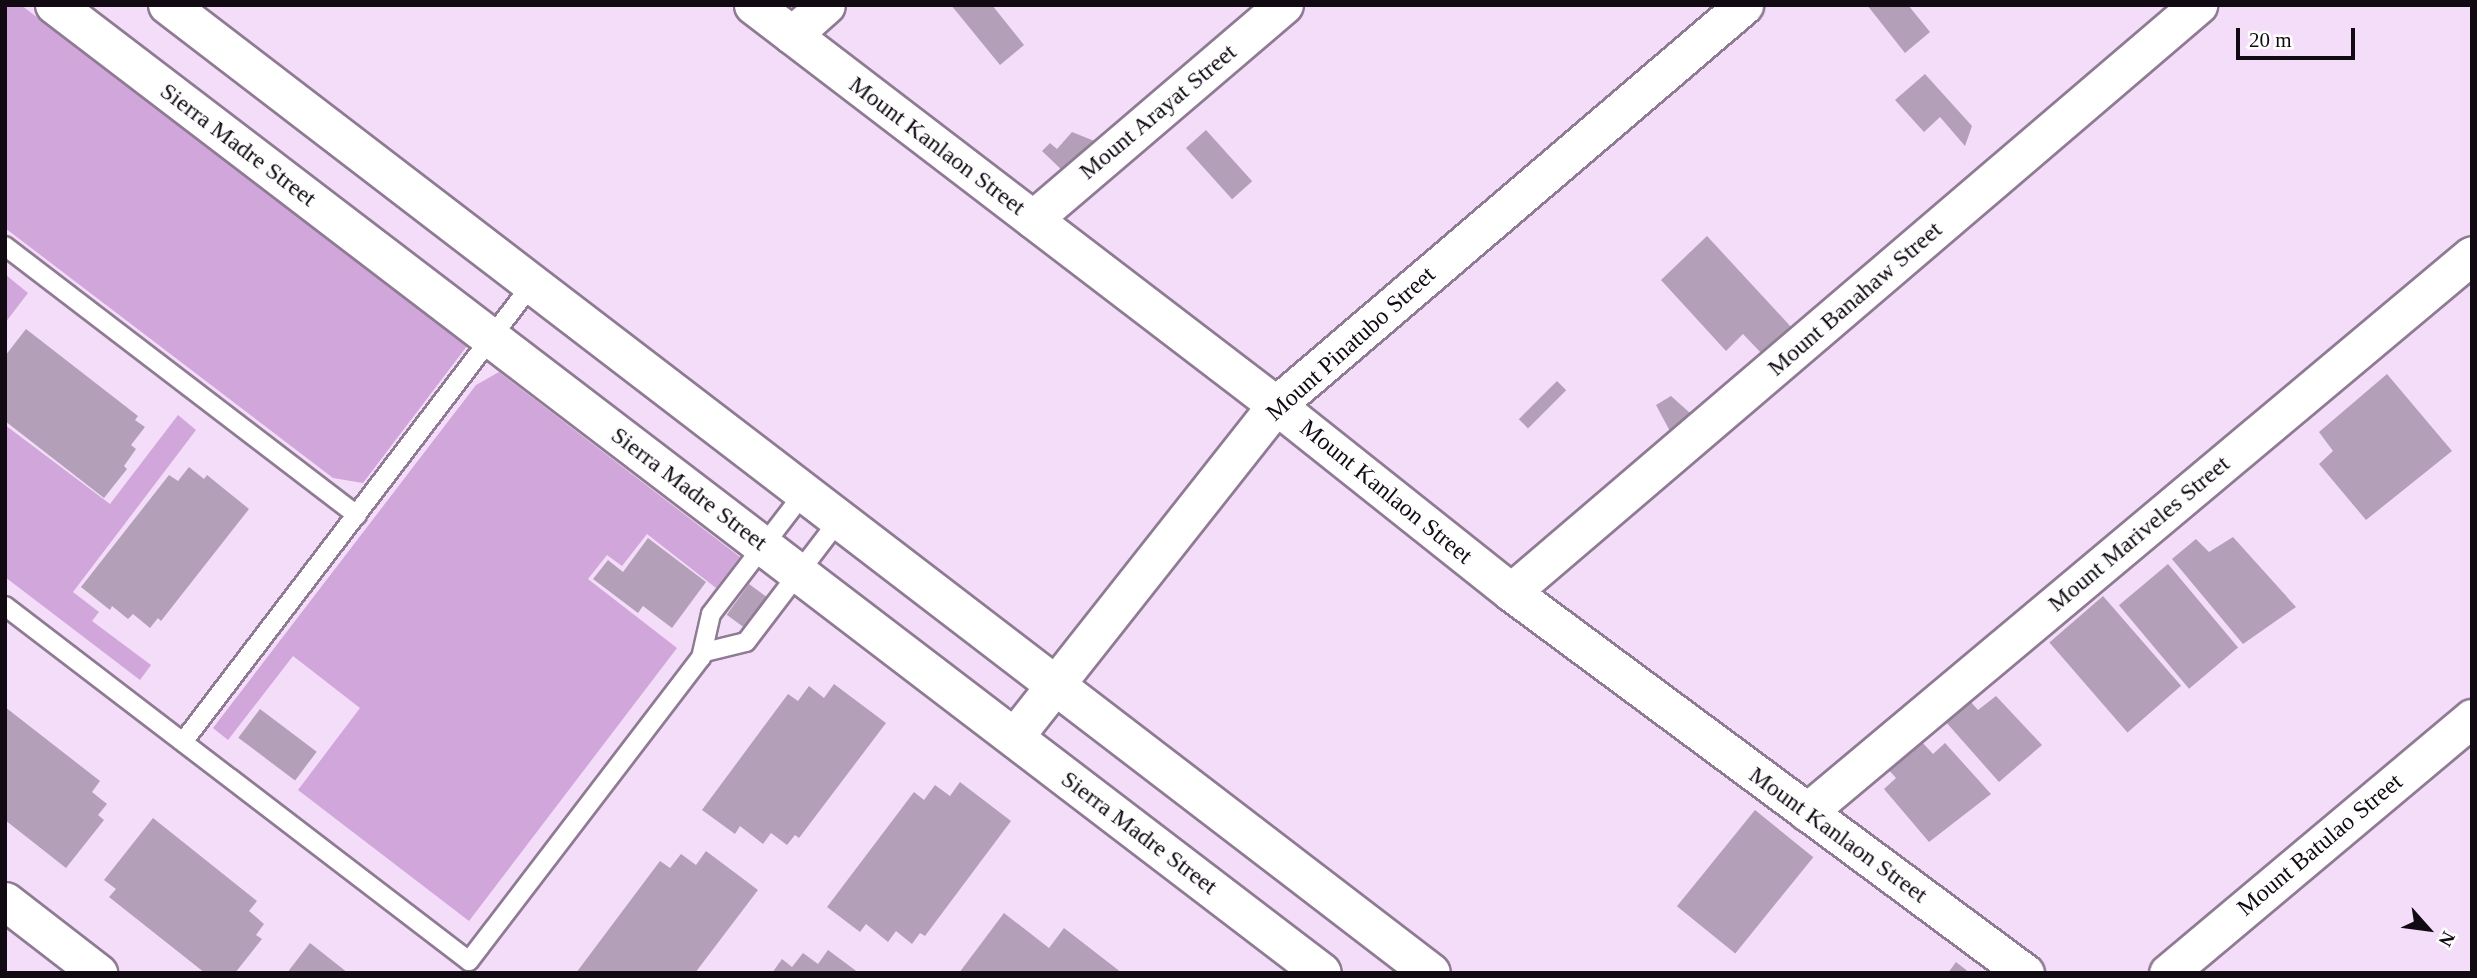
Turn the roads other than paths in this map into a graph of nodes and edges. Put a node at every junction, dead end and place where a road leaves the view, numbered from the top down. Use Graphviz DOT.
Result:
graph roads {
  1 [pos="55,5"];
  2 [pos="168,5"];
  3 [pos="753,5"];
  4 [pos="826,5"];
  5 [pos="1283,5"];
  6 [pos="1744,5"];
  7 [pos="2198,5"];
  8 [pos="792,35"];
  9 [pos="1033,219"];
  10 [pos="5,246"];
  11 [pos="2472,255"];
  12 [pos="532,285"];
  13 [pos="491,339"];
  14 [pos="1276,405"];
  15 [pos="804,493"];
  16 [pos="357,515"];
  17 [pos="839,520"];
  18 [pos="763,546"];
  19 [pos="798,573"];
  20 [pos="1511,592"];
  21 [pos="5,606"];
  22 [pos="705,652"];
  23 [pos="1055,685"];
  24 [pos="2472,718"];
  25 [pos="1014,737"];
  26 [pos="183,742"];
  27 [pos="1807,813"];
  28 [pos="5,901"];
  29 [pos="98,973"];
  30 [pos="1322,973"];
  31 [pos="1431,973"];
  32 [pos="2025,973"];
  33 [pos="2168,973"];
  1 -- 13 [label="street, Sierra Madre Street"];
  2 -- 12 [label="street"];
  3 -- 8 [label="street, Mount Kanlaon Street"];
  4 -- 8 [label="street"];
  5 -- 9 [label="street, Mount Arayat Street"];
  6 -- 14 [label="street, Mount Pinatubo Street"];
  7 -- 20 [label="street, Mount Banahaw Street"];
  8 -- 9 [label="street, Mount Kanlaon Street"];
  9 -- 14 [label="street, Mount Kanlaon Street"];
  10 -- 16 [label="lane"];
  11 -- 27 [label="street, Mount Mariveles Street"];
  12 -- 13 [label="lane"];
  12 -- 15 [label="street"];
  13 -- 16 [label="lane"];
  13 -- 18 [label="street, Sierra Madre Street"];
  14 -- 20 [label="street, Mount Kanlaon Street"];
  14 -- 23 [label="street, Mount Pinatubo Street"];
  15 -- 17 [label="street"];
  15 -- 18 [label="lane"];
  16 -- 26 [label="lane"];
  17 -- 19 [label="lane"];
  17 -- 23 [label="street"];
  18 -- 19 [label="street, Sierra Madre Street"];
  18 -- 22 [label="lane"];
  19 -- 22 [label="lane"];
  19 -- 25 [label="street, Sierra Madre Street"];
  20 -- 27 [label="street, Mount Kanlaon Street"];
  21 -- 26 [label="lane"];
  22 -- 26 [label="lane"];
  23 -- 25 [label="street, Mount Pinatubo Street"];
  23 -- 31 [label="street"];
  24 -- 33 [label="street, Mount Batulao Street"];
  25 -- 30 [label="street, Sierra Madre Street"];
  27 -- 32 [label="street, Mount Kanlaon Street"];
  28 -- 29 [label="street"];
}
